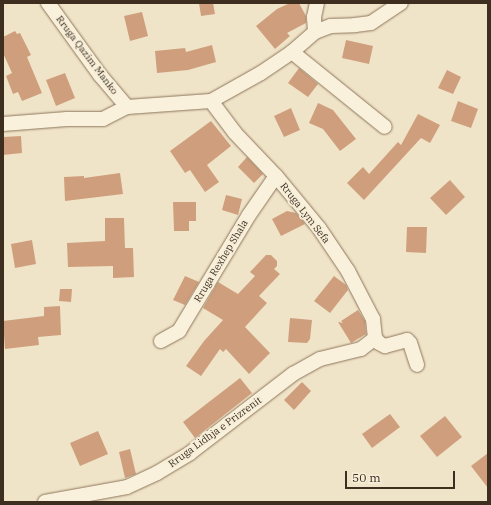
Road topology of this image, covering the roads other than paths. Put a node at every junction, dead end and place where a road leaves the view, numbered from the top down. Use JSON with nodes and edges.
{"nodes":[{"id":1,"x":48,"y":3,"type":"edge"},
{"id":2,"x":317,"y":3,"type":"edge"},
{"id":3,"x":401,"y":3,"type":"edge"},
{"id":4,"x":315,"y":32,"type":"junction"},
{"id":5,"x":292,"y":52,"type":"junction"},
{"id":6,"x":211,"y":101,"type":"junction"},
{"id":7,"x":127,"y":107,"type":"junction"},
{"id":8,"x":3,"y":124,"type":"edge"},
{"id":9,"x":385,"y":127,"type":"dead end"},
{"id":10,"x":276,"y":176,"type":"junction"},
{"id":11,"x":375,"y":338,"type":"junction"},
{"id":12,"x":161,"y":341,"type":"dead end"},
{"id":13,"x":418,"y":365,"type":"dead end"},
{"id":14,"x":45,"y":502,"type":"edge"}],
"edges":[{"from":1,"to":7,"type":"street","name":"Rruga Qazim Manko"},
{"from":2,"to":4,"type":"street"},
{"from":3,"to":4,"type":"street"},
{"from":4,"to":5,"type":"street"},
{"from":5,"to":6,"type":"street"},
{"from":5,"to":9,"type":"street"},
{"from":6,"to":7,"type":"street"},
{"from":6,"to":10,"type":"street","name":"Rruga Lym Sefa"},
{"from":7,"to":8,"type":"street"},
{"from":10,"to":11,"type":"street","name":"Rruga Lym Sefa"},
{"from":10,"to":12,"type":"street","name":"Rruga Rexhep Shala"},
{"from":11,"to":13,"type":"street"},
{"from":11,"to":14,"type":"street","name":"Rruga Lidhja e Prizrenit"}]}
